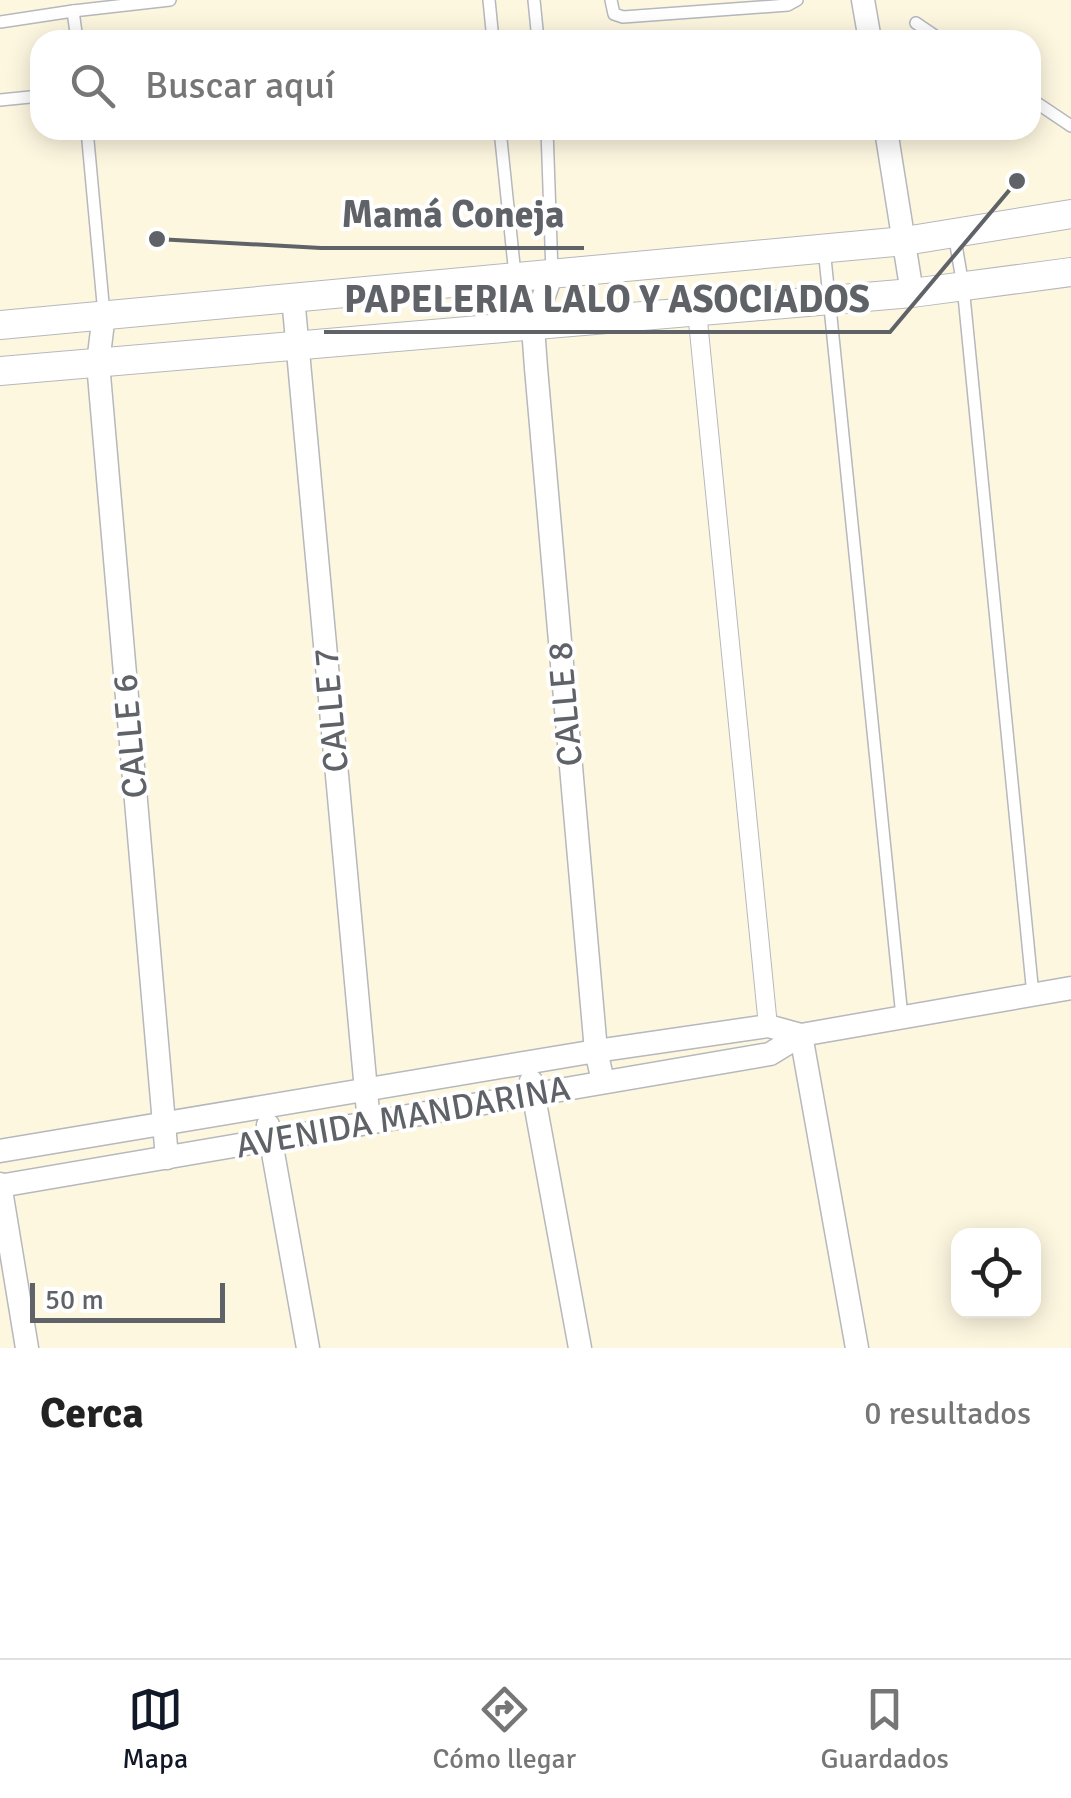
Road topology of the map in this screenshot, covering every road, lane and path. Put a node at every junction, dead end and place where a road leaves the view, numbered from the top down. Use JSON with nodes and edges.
{"nodes":[{"id":1,"x":170,"y":0,"type":"edge"},
{"id":2,"x":489,"y":0,"type":"edge"},
{"id":3,"x":534,"y":0,"type":"edge"},
{"id":4,"x":611,"y":0,"type":"edge"},
{"id":5,"x":797,"y":0,"type":"edge"},
{"id":6,"x":863,"y":0,"type":"edge"},
{"id":7,"x":751,"y":3,"type":"edge"},
{"id":8,"x":73,"y":11,"type":"junction"},
{"id":9,"x":0,"y":22,"type":"edge"},
{"id":10,"x":916,"y":23,"type":"dead end"},
{"id":11,"x":76,"y":30,"type":"edge"},
{"id":12,"x":491,"y":30,"type":"edge"},
{"id":13,"x":537,"y":30,"type":"edge"},
{"id":14,"x":868,"y":30,"type":"edge"},
{"id":15,"x":926,"y":30,"type":"edge"},
{"id":16,"x":30,"y":97,"type":"edge"},
{"id":17,"x":0,"y":100,"type":"edge"},
{"id":18,"x":1041,"y":106,"type":"edge"},
{"id":19,"x":1071,"y":126,"type":"edge"},
{"id":20,"x":88,"y":140,"type":"edge"},
{"id":21,"x":501,"y":140,"type":"edge"},
{"id":22,"x":547,"y":140,"type":"edge"},
{"id":23,"x":888,"y":140,"type":"edge"},
{"id":24,"x":1071,"y":214,"type":"edge"},
{"id":25,"x":954,"y":234,"type":"junction"},
{"id":26,"x":906,"y":241,"type":"junction"},
{"id":27,"x":824,"y":248,"type":"junction"},
{"id":28,"x":1071,"y":272,"type":"edge"},
{"id":29,"x":552,"y":273,"type":"junction"},
{"id":30,"x":515,"y":276,"type":"junction"},
{"id":31,"x":963,"y":286,"type":"junction"},
{"id":32,"x":912,"y":293,"type":"junction"},
{"id":33,"x":293,"y":298,"type":"junction"},
{"id":34,"x":831,"y":300,"type":"junction"},
{"id":35,"x":696,"y":311,"type":"junction"},
{"id":36,"x":104,"y":314,"type":"junction"},
{"id":37,"x":0,"y":325,"type":"edge"},
{"id":38,"x":533,"y":327,"type":"junction"},
{"id":39,"x":298,"y":346,"type":"junction"},
{"id":40,"x":98,"y":363,"type":"junction"},
{"id":41,"x":0,"y":371,"type":"edge"},
{"id":42,"x":1070,"y":993,"type":"edge"},
{"id":43,"x":1033,"y":995,"type":"junction"},
{"id":44,"x":902,"y":1017,"type":"junction"},
{"id":45,"x":768,"y":1026,"type":"junction"},
{"id":46,"x":801,"y":1035,"type":"junction"},
{"id":47,"x":596,"y":1051,"type":"junction"},
{"id":48,"x":527,"y":1062,"type":"junction"},
{"id":49,"x":603,"y":1081,"type":"junction"},
{"id":50,"x":366,"y":1090,"type":"junction"},
{"id":51,"x":534,"y":1095,"type":"junction"},
{"id":52,"x":266,"y":1107,"type":"junction"},
{"id":53,"x":369,"y":1123,"type":"junction"},
{"id":54,"x":164,"y":1124,"type":"junction"},
{"id":55,"x":270,"y":1140,"type":"junction"},
{"id":56,"x":0,"y":1152,"type":"edge"},
{"id":57,"x":167,"y":1158,"type":"junction"},
{"id":58,"x":0,"y":1185,"type":"edge"},
{"id":59,"x":27,"y":1348,"type":"edge"},
{"id":60,"x":308,"y":1348,"type":"edge"},
{"id":61,"x":580,"y":1348,"type":"edge"},
{"id":62,"x":857,"y":1348,"type":"edge"}],
"edges":[{"from":1,"to":8,"type":"lane"},
{"from":2,"to":12,"type":"lane"},
{"from":3,"to":13,"type":"lane"},
{"from":4,"to":7,"type":"lane"},
{"from":5,"to":7,"type":"lane"},
{"from":6,"to":14,"type":"street"},
{"from":8,"to":9,"type":"lane"},
{"from":8,"to":11,"type":"lane"},
{"from":10,"to":15,"type":"lane"},
{"from":16,"to":17,"type":"lane"},
{"from":18,"to":19,"type":"lane"},
{"from":20,"to":36,"type":"lane"},
{"from":21,"to":30,"type":"lane"},
{"from":22,"to":29,"type":"lane"},
{"from":23,"to":26,"type":"street"},
{"from":24,"to":25,"type":"street"},
{"from":25,"to":26,"type":"street"},
{"from":25,"to":31,"type":"lane"},
{"from":26,"to":27,"type":"street"},
{"from":26,"to":32,"type":"street"},
{"from":27,"to":29,"type":"street"},
{"from":27,"to":34,"type":"lane"},
{"from":28,"to":31,"type":"street"},
{"from":29,"to":30,"type":"street"},
{"from":29,"to":38,"type":"street","name":"CALLE 8"},
{"from":30,"to":33,"type":"street"},
{"from":30,"to":38,"type":"street","name":"CALLE 8"},
{"from":31,"to":32,"type":"street"},
{"from":31,"to":43,"type":"lane"},
{"from":32,"to":34,"type":"street"},
{"from":33,"to":36,"type":"street"},
{"from":33,"to":39,"type":"street","name":"CALLE 7"},
{"from":34,"to":35,"type":"street"},
{"from":34,"to":44,"type":"lane"},
{"from":35,"to":38,"type":"street"},
{"from":35,"to":45,"type":"street"},
{"from":36,"to":37,"type":"street"},
{"from":36,"to":40,"type":"street","name":"CALLE 6"},
{"from":38,"to":39,"type":"street"},
{"from":38,"to":47,"type":"street","name":"CALLE 8"},
{"from":39,"to":40,"type":"street"},
{"from":39,"to":50,"type":"street","name":"CALLE 7"},
{"from":40,"to":41,"type":"street"},
{"from":40,"to":54,"type":"street","name":"CALLE 6"},
{"from":42,"to":43,"type":"street","name":"AVENIDA MANDARINA"},
{"from":43,"to":44,"type":"street","name":"AVENIDA MANDARINA"},
{"from":44,"to":46,"type":"street","name":"AVENIDA MANDARINA"},
{"from":45,"to":46,"type":"street","name":"AVENIDA MANDARINA"},
{"from":45,"to":47,"type":"street","name":"AVENIDA MANDARINA"},
{"from":46,"to":49,"type":"street","name":"AVENIDA MANDARINA"},
{"from":46,"to":62,"type":"street"},
{"from":47,"to":48,"type":"street","name":"AVENIDA MANDARINA"},
{"from":47,"to":49,"type":"street","name":"CALLE 8"},
{"from":48,"to":50,"type":"street","name":"AVENIDA MANDARINA"},
{"from":48,"to":51,"type":"street"},
{"from":49,"to":51,"type":"street","name":"AVENIDA MANDARINA"},
{"from":50,"to":52,"type":"street","name":"AVENIDA MANDARINA"},
{"from":50,"to":53,"type":"street","name":"CALLE 7"},
{"from":51,"to":53,"type":"street","name":"AVENIDA MANDARINA"},
{"from":51,"to":61,"type":"street"},
{"from":52,"to":54,"type":"street","name":"AVENIDA MANDARINA"},
{"from":52,"to":55,"type":"street"},
{"from":53,"to":55,"type":"street","name":"AVENIDA MANDARINA"},
{"from":54,"to":56,"type":"street","name":"AVENIDA MANDARINA"},
{"from":54,"to":57,"type":"street","name":"CALLE 6"},
{"from":55,"to":57,"type":"street","name":"AVENIDA MANDARINA"},
{"from":55,"to":60,"type":"street"},
{"from":57,"to":58,"type":"street","name":"AVENIDA MANDARINA"},
{"from":58,"to":59,"type":"street"}]}
